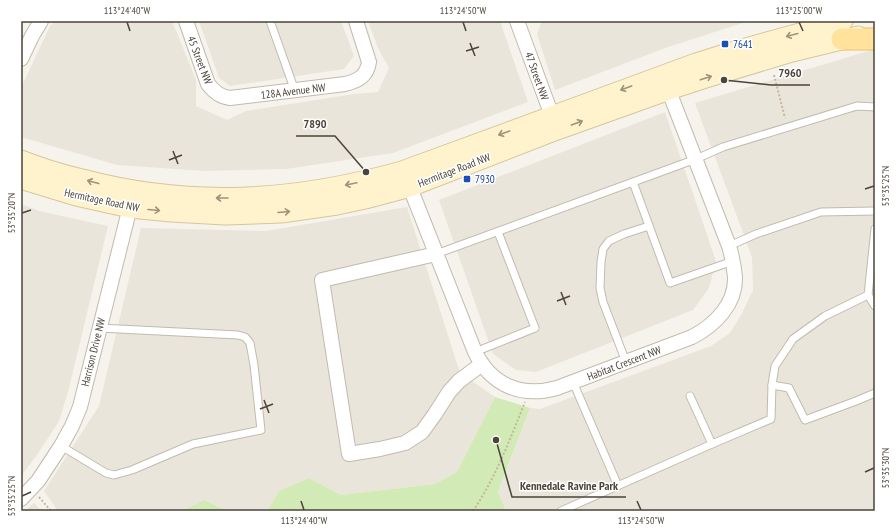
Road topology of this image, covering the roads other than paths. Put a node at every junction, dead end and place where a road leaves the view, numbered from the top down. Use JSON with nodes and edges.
{"nodes":[{"id":1,"x":41,"y":21,"type":"edge"},
{"id":2,"x":186,"y":21,"type":"edge"},
{"id":3,"x":270,"y":21,"type":"edge"},
{"id":4,"x":356,"y":21,"type":"edge"},
{"id":5,"x":517,"y":21,"type":"edge"},
{"id":6,"x":842,"y":30,"type":"edge"},
{"id":7,"x":875,"y":32,"type":"edge"},
{"id":8,"x":875,"y":39,"type":"edge"},
{"id":9,"x":21,"y":59,"type":"edge"},
{"id":10,"x":666,"y":83,"type":"junction"},
{"id":11,"x":295,"y":90,"type":"junction"},
{"id":12,"x":219,"y":96,"type":"joint"},
{"id":13,"x":875,"y":107,"type":"edge"},
{"id":14,"x":554,"y":123,"type":"junction"},
{"id":15,"x":696,"y":159,"type":"junction"},
{"id":16,"x":21,"y":160,"type":"edge"},
{"id":17,"x":21,"y":179,"type":"edge"},
{"id":18,"x":406,"y":179,"type":"junction"},
{"id":19,"x":633,"y":182,"type":"junction"},
{"id":20,"x":132,"y":199,"type":"junction"},
{"id":21,"x":875,"y":211,"type":"edge"},
{"id":22,"x":649,"y":226,"type":"junction"},
{"id":23,"x":875,"y":229,"type":"edge"},
{"id":24,"x":498,"y":232,"type":"junction"},
{"id":25,"x":729,"y":246,"type":"junction"},
{"id":26,"x":436,"y":254,"type":"junction"},
{"id":27,"x":733,"y":261,"type":"junction"},
{"id":28,"x":868,"y":295,"type":"junction"},
{"id":29,"x":875,"y":306,"type":"edge"},
{"id":30,"x":99,"y":328,"type":"junction"},
{"id":31,"x":475,"y":352,"type":"junction"},
{"id":32,"x":626,"y":362,"type":"junction"},
{"id":33,"x":482,"y":364,"type":"junction"},
{"id":34,"x":573,"y":382,"type":"junction"},
{"id":35,"x":772,"y":385,"type":"junction"},
{"id":36,"x":875,"y":393,"type":"edge"},
{"id":37,"x":690,"y":396,"type":"dead end"},
{"id":38,"x":712,"y":444,"type":"junction"},
{"id":39,"x":61,"y":446,"type":"junction"},
{"id":40,"x":618,"y":486,"type":"junction"},
{"id":41,"x":21,"y":499,"type":"edge"},
{"id":42,"x":561,"y":511,"type":"edge"}],
"edges":[{"from":1,"to":9,"type":"street"},
{"from":2,"to":12,"type":"street","name":"45 Street NW"},
{"from":3,"to":11,"type":"lane"},
{"from":4,"to":11,"type":"street","name":"128A Avenue NW"},
{"from":5,"to":14,"type":"street","name":"47 Street NW"},
{"from":6,"to":7,"type":"street","name":"Hermitage Road NW"},
{"from":6,"to":8,"type":"main road"},
{"from":6,"to":10,"type":"street","name":"Hermitage Road NW"},
{"from":10,"to":14,"type":"street","name":"Hermitage Road NW"},
{"from":10,"to":15,"type":"street","name":"Habitat Crescent NW"},
{"from":11,"to":12,"type":"street","name":"128A Avenue NW"},
{"from":13,"to":15,"type":"lane"},
{"from":14,"to":18,"type":"street","name":"Hermitage Road NW"},
{"from":15,"to":19,"type":"lane"},
{"from":15,"to":25,"type":"street","name":"Habitat Crescent NW"},
{"from":20,"to":16,"type":"street","name":"Hermitage Road NW","one_way":true},
{"from":17,"to":20,"type":"street","name":"Hermitage Road NW"},
{"from":18,"to":20,"type":"street","name":"Hermitage Road NW"},
{"from":18,"to":26,"type":"street","name":"Habitat Crescent NW"},
{"from":19,"to":22,"type":"lane"},
{"from":19,"to":24,"type":"lane"},
{"from":20,"to":30,"type":"street","name":"Harrison Drive NW"},
{"from":21,"to":25,"type":"lane"},
{"from":22,"to":27,"type":"lane"},
{"from":22,"to":32,"type":"lane"},
{"from":23,"to":28,"type":"lane"},
{"from":24,"to":26,"type":"lane"},
{"from":24,"to":31,"type":"lane"},
{"from":25,"to":27,"type":"street","name":"Habitat Crescent NW"},
{"from":26,"to":31,"type":"street","name":"Habitat Crescent NW"},
{"from":26,"to":33,"type":"street"},
{"from":27,"to":32,"type":"street","name":"Habitat Crescent NW"},
{"from":28,"to":29,"type":"lane"},
{"from":28,"to":35,"type":"lane"},
{"from":30,"to":39,"type":"street","name":"Harrison Drive NW"},
{"from":30,"to":39,"type":"lane"},
{"from":31,"to":33,"type":"street","name":"Habitat Crescent NW"},
{"from":32,"to":34,"type":"street","name":"Habitat Crescent NW"},
{"from":33,"to":34,"type":"street","name":"Habitat Crescent NW"},
{"from":34,"to":40,"type":"lane"},
{"from":35,"to":36,"type":"lane"},
{"from":35,"to":38,"type":"lane"},
{"from":37,"to":38,"type":"lane"},
{"from":38,"to":40,"type":"lane"},
{"from":39,"to":41,"type":"street","name":"Harrison Drive NW"},
{"from":40,"to":42,"type":"lane"}]}
